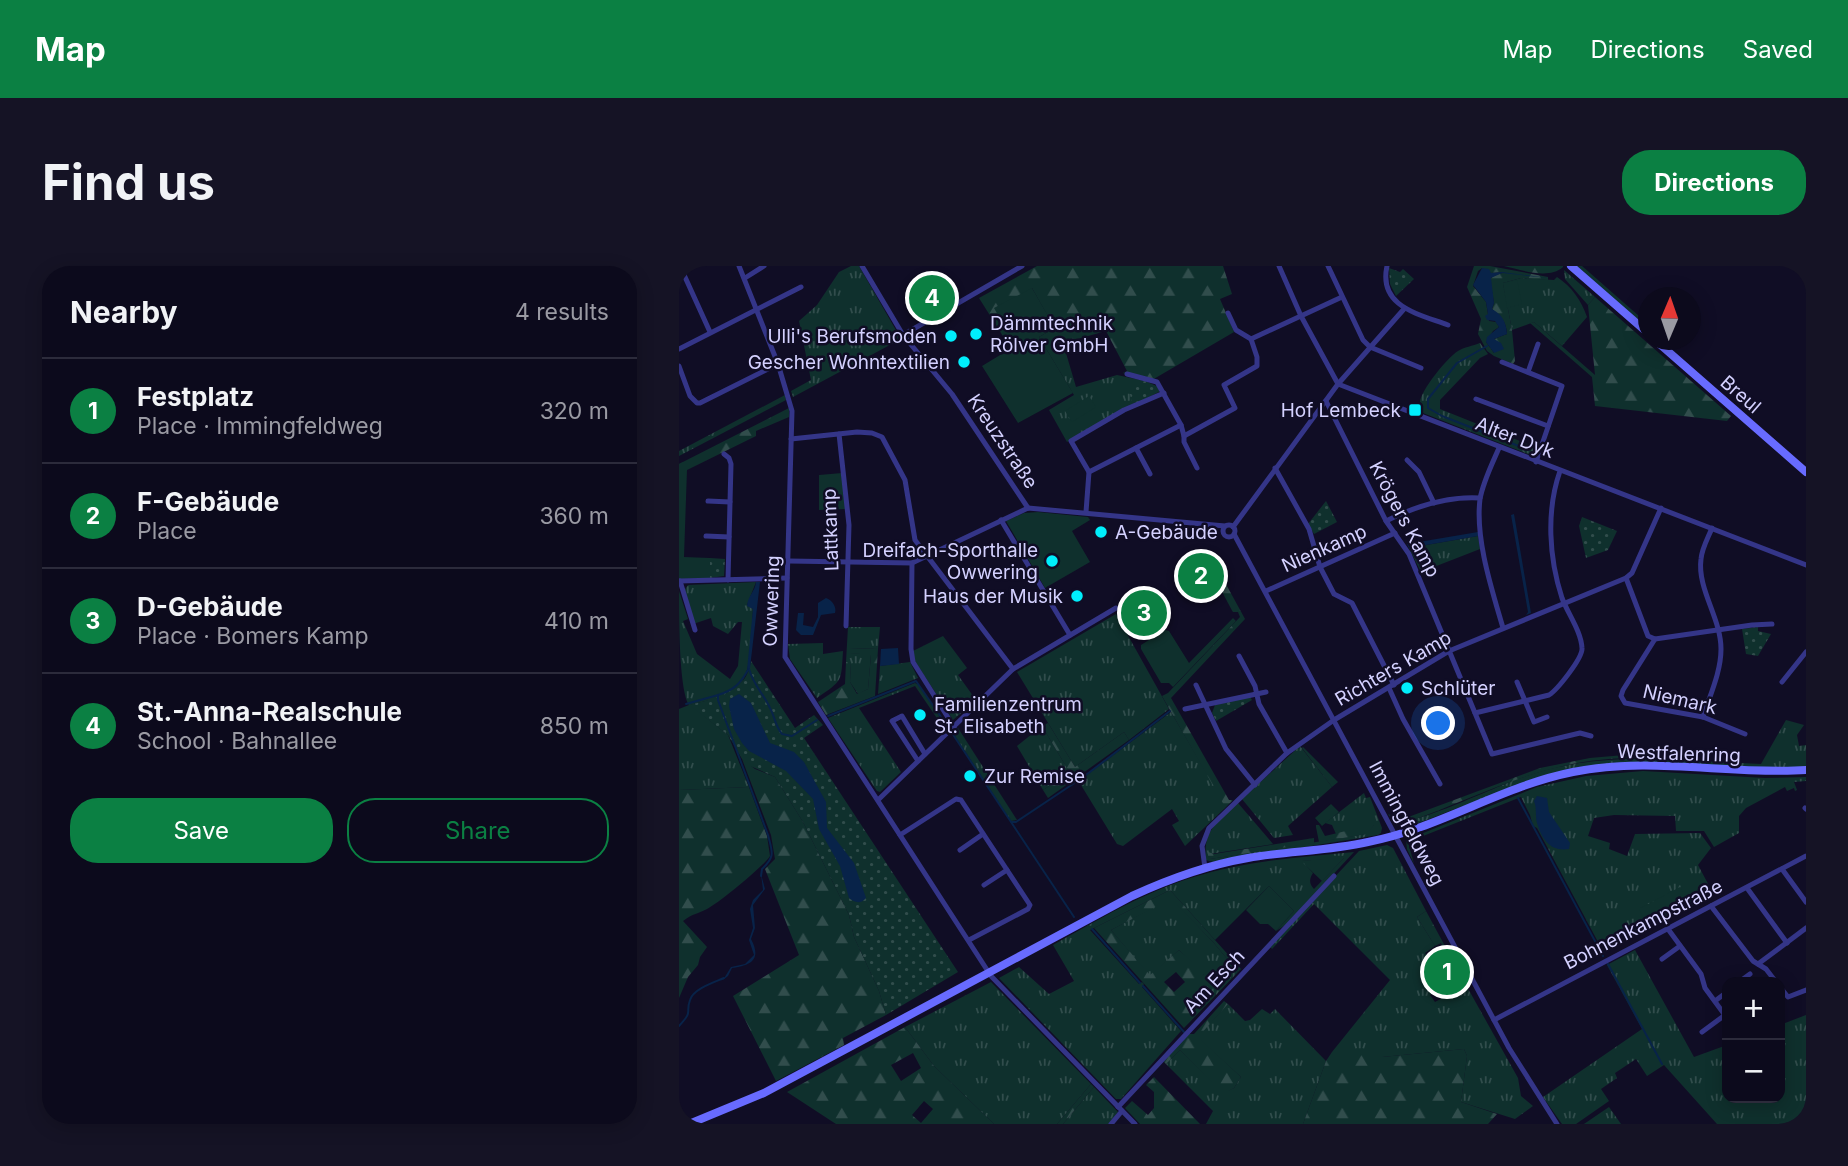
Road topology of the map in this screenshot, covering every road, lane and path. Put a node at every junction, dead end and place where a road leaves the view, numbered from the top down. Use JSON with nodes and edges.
{"nodes":[{"id":1,"x":680,"y":266,"type":"edge"},
{"id":2,"x":739,"y":266,"type":"edge"},
{"id":3,"x":764,"y":266,"type":"edge"},
{"id":4,"x":863,"y":266,"type":"edge"},
{"id":5,"x":1005,"y":266,"type":"edge"},
{"id":6,"x":1022,"y":266,"type":"edge"},
{"id":7,"x":1279,"y":266,"type":"edge"},
{"id":8,"x":1328,"y":266,"type":"edge"},
{"id":9,"x":1388,"y":266,"type":"edge"},
{"id":10,"x":1571,"y":266,"type":"edge"},
{"id":11,"x":1010,"y":273,"type":"junction"},
{"id":12,"x":745,"y":278,"type":"junction"},
{"id":13,"x":801,"y":287,"type":"dead end"},
{"id":14,"x":1342,"y":297,"type":"junction"},
{"id":15,"x":758,"y":309,"type":"junction"},
{"id":16,"x":1404,"y":309,"type":"junction"},
{"id":17,"x":1228,"y":313,"type":"dead end"},
{"id":18,"x":1301,"y":316,"type":"junction"},
{"id":19,"x":1638,"y":324,"type":"edge"},
{"id":20,"x":1448,"y":325,"type":"dead end"},
{"id":21,"x":710,"y":332,"type":"junction"},
{"id":22,"x":903,"y":335,"type":"junction"},
{"id":23,"x":1251,"y":339,"type":"junction"},
{"id":24,"x":1538,"y":344,"type":"dead end"},
{"id":25,"x":1370,"y":347,"type":"junction"},
{"id":26,"x":679,"y":349,"type":"edge"},
{"id":27,"x":1666,"y":350,"type":"edge"},
{"id":28,"x":1501,"y":362,"type":"dead end"},
{"id":29,"x":778,"y":364,"type":"junction"},
{"id":30,"x":679,"y":366,"type":"edge"},
{"id":31,"x":1421,"y":368,"type":"dead end"},
{"id":32,"x":1528,"y":372,"type":"junction"},
{"id":33,"x":1127,"y":374,"type":"dead end"},
{"id":34,"x":1338,"y":384,"type":"junction"},
{"id":35,"x":1164,"y":393,"type":"junction"},
{"id":36,"x":1476,"y":399,"type":"dead end"},
{"id":37,"x":1326,"y":401,"type":"junction"},
{"id":38,"x":1181,"y":425,"type":"junction"},
{"id":39,"x":1549,"y":426,"type":"junction"},
{"id":40,"x":839,"y":434,"type":"junction"},
{"id":41,"x":1184,"y":436,"type":"junction"},
{"id":42,"x":791,"y":439,"type":"junction"},
{"id":43,"x":1136,"y":448,"type":"junction"},
{"id":44,"x":1499,"y":448,"type":"junction"},
{"id":45,"x":724,"y":454,"type":"dead end"},
{"id":46,"x":1406,"y":460,"type":"dead end"},
{"id":47,"x":1535,"y":462,"type":"junction"},
{"id":48,"x":1198,"y":468,"type":"dead end"},
{"id":49,"x":1275,"y":468,"type":"junction"},
{"id":50,"x":1560,"y":471,"type":"junction"},
{"id":51,"x":1089,"y":472,"type":"junction"},
{"id":52,"x":1806,"y":472,"type":"edge"},
{"id":53,"x":1150,"y":474,"type":"dead end"},
{"id":54,"x":1481,"y":498,"type":"junction"},
{"id":55,"x":708,"y":502,"type":"dead end"},
{"id":56,"x":730,"y":502,"type":"junction"},
{"id":57,"x":1434,"y":503,"type":"junction"},
{"id":58,"x":1028,"y":508,"type":"junction"},
{"id":59,"x":1661,"y":508,"type":"junction"},
{"id":60,"x":1086,"y":512,"type":"junction"},
{"id":61,"x":1001,"y":520,"type":"junction"},
{"id":62,"x":1386,"y":521,"type":"junction"},
{"id":63,"x":1224,"y":526,"type":"junction"},
{"id":64,"x":1712,"y":528,"type":"junction"},
{"id":65,"x":1233,"y":530,"type":"junction"},
{"id":66,"x":1395,"y":533,"type":"junction"},
{"id":67,"x":706,"y":536,"type":"dead end"},
{"id":68,"x":729,"y":537,"type":"junction"},
{"id":69,"x":928,"y":556,"type":"junction"},
{"id":70,"x":789,"y":561,"type":"junction"},
{"id":71,"x":849,"y":562,"type":"junction"},
{"id":72,"x":912,"y":564,"type":"junction"},
{"id":73,"x":1806,"y":565,"type":"edge"},
{"id":74,"x":1320,"y":567,"type":"junction"},
{"id":75,"x":787,"y":578,"type":"junction"},
{"id":76,"x":1626,"y":578,"type":"junction"},
{"id":77,"x":728,"y":580,"type":"junction"},
{"id":78,"x":679,"y":581,"type":"edge"},
{"id":79,"x":1266,"y":591,"type":"junction"},
{"id":80,"x":1565,"y":605,"type":"junction"},
{"id":81,"x":1116,"y":608,"type":"dead end"},
{"id":82,"x":1772,"y":624,"type":"dead end"},
{"id":83,"x":846,"y":626,"type":"dead end"},
{"id":84,"x":1503,"y":628,"type":"junction"},
{"id":85,"x":1718,"y":629,"type":"junction"},
{"id":86,"x":695,"y":630,"type":"dead end"},
{"id":87,"x":1070,"y":635,"type":"junction"},
{"id":88,"x":1655,"y":639,"type":"junction"},
{"id":89,"x":1449,"y":651,"type":"junction"},
{"id":90,"x":1806,"y":652,"type":"edge"},
{"id":91,"x":1239,"y":656,"type":"dead end"},
{"id":92,"x":1013,"y":669,"type":"junction"},
{"id":93,"x":1517,"y":682,"type":"dead end"},
{"id":94,"x":1783,"y":682,"type":"dead end"},
{"id":95,"x":1196,"y":685,"type":"dead end"},
{"id":96,"x":1392,"y":687,"type":"junction"},
{"id":97,"x":1266,"y":692,"type":"dead end"},
{"id":98,"x":1257,"y":694,"type":"junction"},
{"id":99,"x":1525,"y":701,"type":"junction"},
{"id":100,"x":1207,"y":705,"type":"junction"},
{"id":101,"x":1185,"y":709,"type":"dead end"},
{"id":102,"x":1475,"y":713,"type":"junction"},
{"id":103,"x":1547,"y":717,"type":"dead end"},
{"id":104,"x":1703,"y":717,"type":"junction"},
{"id":105,"x":1334,"y":720,"type":"junction"},
{"id":106,"x":1534,"y":722,"type":"junction"},
{"id":107,"x":1524,"y":725,"type":"dead end"},
{"id":108,"x":954,"y":727,"type":"junction"},
{"id":109,"x":1745,"y":734,"type":"dead end"},
{"id":110,"x":1591,"y":736,"type":"dead end"},
{"id":111,"x":925,"y":754,"type":"junction"},
{"id":112,"x":1287,"y":754,"type":"junction"},
{"id":113,"x":918,"y":761,"type":"junction"},
{"id":114,"x":1806,"y":770,"type":"edge"},
{"id":115,"x":1440,"y":784,"type":"dead end"},
{"id":116,"x":1255,"y":785,"type":"junction"},
{"id":117,"x":878,"y":800,"type":"junction"},
{"id":118,"x":983,"y":834,"type":"junction"},
{"id":119,"x":900,"y":835,"type":"junction"},
{"id":120,"x":1395,"y":836,"type":"junction"},
{"id":121,"x":960,"y":850,"type":"dead end"},
{"id":122,"x":1806,"y":856,"type":"edge"},
{"id":123,"x":1205,"y":868,"type":"junction"},
{"id":124,"x":1782,"y":869,"type":"junction"},
{"id":125,"x":1007,"y":870,"type":"junction"},
{"id":126,"x":1333,"y":876,"type":"dead end"},
{"id":127,"x":983,"y":885,"type":"dead end"},
{"id":128,"x":1747,"y":888,"type":"junction"},
{"id":129,"x":1806,"y":902,"type":"edge"},
{"id":130,"x":1711,"y":906,"type":"junction"},
{"id":131,"x":1806,"y":928,"type":"edge"},
{"id":132,"x":1668,"y":929,"type":"junction"},
{"id":133,"x":969,"y":940,"type":"junction"},
{"id":134,"x":1787,"y":943,"type":"junction"},
{"id":135,"x":1680,"y":946,"type":"junction"},
{"id":136,"x":1663,"y":959,"type":"dead end"},
{"id":137,"x":1758,"y":964,"type":"junction"},
{"id":138,"x":989,"y":971,"type":"junction"},
{"id":139,"x":1750,"y":974,"type":"dead end"},
{"id":140,"x":1746,"y":977,"type":"edge"},
{"id":141,"x":1772,"y":977,"type":"edge"},
{"id":142,"x":1806,"y":990,"type":"edge"},
{"id":143,"x":1785,"y":993,"type":"edge"},
{"id":144,"x":1722,"y":996,"type":"edge"},
{"id":145,"x":1715,"y":1001,"type":"junction"},
{"id":146,"x":1722,"y":1011,"type":"edge"},
{"id":147,"x":1722,"y":1019,"type":"edge"},
{"id":148,"x":1494,"y":1020,"type":"junction"},
{"id":149,"x":1702,"y":1032,"type":"dead end"},
{"id":150,"x":1120,"y":1109,"type":"junction"},
{"id":151,"x":689,"y":1124,"type":"edge"},
{"id":152,"x":1111,"y":1124,"type":"edge"},
{"id":153,"x":1135,"y":1124,"type":"edge"},
{"id":154,"x":1557,"y":1124,"type":"edge"}],
"edges":[{"from":1,"to":21,"type":"street"},
{"from":2,"to":12,"type":"street","name":"Owwering"},
{"from":3,"to":12,"type":"street"},
{"from":4,"to":22,"type":"street","name":"Kreuzstraße"},
{"from":5,"to":11,"type":"street"},
{"from":6,"to":11,"type":"street"},
{"from":7,"to":18,"type":"street"},
{"from":8,"to":14,"type":"street"},
{"from":9,"to":16,"type":"street"},
{"from":10,"to":19,"type":"street"},
{"from":11,"to":22,"type":"street"},
{"from":12,"to":15,"type":"street","name":"Owwering"},
{"from":13,"to":15,"type":"street"},
{"from":14,"to":18,"type":"street"},
{"from":14,"to":25,"type":"street"},
{"from":15,"to":21,"type":"street"},
{"from":15,"to":29,"type":"street","name":"Owwering"},
{"from":16,"to":20,"type":"street"},
{"from":16,"to":25,"type":"street"},
{"from":17,"to":23,"type":"street"},
{"from":18,"to":23,"type":"street"},
{"from":18,"to":34,"type":"street"},
{"from":21,"to":26,"type":"street"},
{"from":22,"to":58,"type":"street","name":"Kreuzstraße"},
{"from":23,"to":41,"type":"street"},
{"from":24,"to":32,"type":"street"},
{"from":25,"to":31,"type":"street"},
{"from":25,"to":34,"type":"street"},
{"from":27,"to":52,"type":"street","name":"Breul"},
{"from":28,"to":32,"type":"street"},
{"from":29,"to":30,"type":"street"},
{"from":29,"to":42,"type":"street","name":"Owwering"},
{"from":32,"to":39,"type":"street"},
{"from":33,"to":35,"type":"street"},
{"from":34,"to":37,"type":"street"},
{"from":34,"to":44,"type":"street","name":"Alter Dyk"},
{"from":35,"to":38,"type":"street"},
{"from":35,"to":51,"type":"street"},
{"from":36,"to":39,"type":"street"},
{"from":37,"to":49,"type":"street"},
{"from":37,"to":62,"type":"street","name":"Krögers Kamp"},
{"from":38,"to":41,"type":"street"},
{"from":38,"to":43,"type":"street"},
{"from":39,"to":47,"type":"street"},
{"from":40,"to":42,"type":"street"},
{"from":40,"to":69,"type":"street"},
{"from":40,"to":71,"type":"street","name":"Lattkamp"},
{"from":41,"to":48,"type":"street"},
{"from":42,"to":70,"type":"street","name":"Owwering"},
{"from":43,"to":51,"type":"street"},
{"from":43,"to":53,"type":"street"},
{"from":44,"to":47,"type":"street","name":"Alter Dyk"},
{"from":44,"to":54,"type":"street"},
{"from":45,"to":56,"type":"street"},
{"from":46,"to":57,"type":"street"},
{"from":47,"to":50,"type":"street","name":"Alter Dyk"},
{"from":49,"to":65,"type":"street"},
{"from":49,"to":74,"type":"street"},
{"from":50,"to":59,"type":"street","name":"Alter Dyk"},
{"from":50,"to":80,"type":"street"},
{"from":51,"to":60,"type":"street"},
{"from":54,"to":57,"type":"street"},
{"from":54,"to":84,"type":"street"},
{"from":55,"to":56,"type":"street"},
{"from":56,"to":68,"type":"street"},
{"from":57,"to":62,"type":"street"},
{"from":58,"to":60,"type":"street","name":"Kreuzstraße"},
{"from":58,"to":61,"type":"street"},
{"from":59,"to":64,"type":"street","name":"Alter Dyk"},
{"from":59,"to":76,"type":"street"},
{"from":60,"to":63,"type":"street","name":"Kreuzstraße"},
{"from":61,"to":69,"type":"street"},
{"from":61,"to":87,"type":"street"},
{"from":62,"to":66,"type":"street","name":"Krögers Kamp"},
{"from":63,"to":65,"type":"street"},
{"from":63,"to":65,"type":"street"},
{"from":64,"to":73,"type":"street","name":"Alter Dyk"},
{"from":64,"to":85,"type":"street"},
{"from":65,"to":79,"type":"street","name":"Immingfeldweg"},
{"from":66,"to":74,"type":"street","name":"Nienkamp"},
{"from":66,"to":89,"type":"street","name":"Krögers Kamp"},
{"from":67,"to":68,"type":"street"},
{"from":68,"to":77,"type":"street"},
{"from":69,"to":72,"type":"street"},
{"from":69,"to":92,"type":"street"},
{"from":70,"to":71,"type":"street"},
{"from":70,"to":75,"type":"street","name":"Owwering"},
{"from":71,"to":72,"type":"street"},
{"from":71,"to":83,"type":"street","name":"Lattkamp"},
{"from":72,"to":108,"type":"street"},
{"from":74,"to":79,"type":"street","name":"Nienkamp"},
{"from":74,"to":96,"type":"street"},
{"from":75,"to":77,"type":"street"},
{"from":75,"to":117,"type":"street","name":"Owwering"},
{"from":76,"to":80,"type":"street","name":"Richters Kamp"},
{"from":76,"to":88,"type":"street"},
{"from":77,"to":78,"type":"street"},
{"from":78,"to":86,"type":"street"},
{"from":79,"to":105,"type":"street","name":"Immingfeldweg"},
{"from":80,"to":84,"type":"street","name":"Richters Kamp"},
{"from":80,"to":99,"type":"street"},
{"from":81,"to":87,"type":"street"},
{"from":82,"to":85,"type":"street"},
{"from":84,"to":89,"type":"street","name":"Richters Kamp"},
{"from":85,"to":88,"type":"street"},
{"from":85,"to":104,"type":"street"},
{"from":87,"to":92,"type":"street"},
{"from":88,"to":104,"type":"street","name":"Niemark"},
{"from":89,"to":96,"type":"street","name":"Richters Kamp"},
{"from":89,"to":102,"type":"street","name":"Krögers Kamp"},
{"from":90,"to":94,"type":"street"},
{"from":91,"to":98,"type":"street"},
{"from":92,"to":108,"type":"street"},
{"from":93,"to":99,"type":"street"},
{"from":95,"to":100,"type":"street"},
{"from":96,"to":105,"type":"street","name":"Richters Kamp"},
{"from":96,"to":115,"type":"street"},
{"from":97,"to":98,"type":"street"},
{"from":98,"to":100,"type":"street"},
{"from":98,"to":112,"type":"street"},
{"from":99,"to":102,"type":"street"},
{"from":99,"to":106,"type":"street"},
{"from":100,"to":101,"type":"street"},
{"from":100,"to":116,"type":"street"},
{"from":102,"to":110,"type":"street","name":"Krögers Kamp"},
{"from":103,"to":106,"type":"street"},
{"from":104,"to":109,"type":"street","name":"Niemark"},
{"from":105,"to":112,"type":"street","name":"Richters Kamp"},
{"from":105,"to":120,"type":"street","name":"Immingfeldweg"},
{"from":106,"to":107,"type":"street"},
{"from":108,"to":111,"type":"street"},
{"from":111,"to":113,"type":"street"},
{"from":111,"to":113,"type":"street"},
{"from":112,"to":116,"type":"street","name":"Richters Kamp"},
{"from":113,"to":117,"type":"street"},
{"from":114,"to":120,"type":"street","name":"Westfalenring"},
{"from":116,"to":123,"type":"street","name":"Richters Kamp"},
{"from":117,"to":119,"type":"street","name":"Owwering"},
{"from":118,"to":119,"type":"street"},
{"from":118,"to":121,"type":"street"},
{"from":118,"to":125,"type":"street"},
{"from":119,"to":133,"type":"street","name":"Owwering"},
{"from":120,"to":123,"type":"street","name":"Westfalenring"},
{"from":120,"to":148,"type":"street","name":"Immingfeldweg"},
{"from":122,"to":124,"type":"street","name":"Bohnenkampstraße"},
{"from":123,"to":138,"type":"street","name":"Westfalenring"},
{"from":124,"to":128,"type":"street","name":"Bohnenkampstraße"},
{"from":124,"to":129,"type":"street"},
{"from":125,"to":127,"type":"street"},
{"from":125,"to":133,"type":"street"},
{"from":126,"to":150,"type":"street","name":"Am Esch"},
{"from":128,"to":130,"type":"street","name":"Bohnenkampstraße"},
{"from":128,"to":134,"type":"street"},
{"from":130,"to":132,"type":"street","name":"Bohnenkampstraße"},
{"from":130,"to":137,"type":"street"},
{"from":131,"to":134,"type":"street"},
{"from":132,"to":135,"type":"street"},
{"from":132,"to":148,"type":"street","name":"Bohnenkampstraße"},
{"from":133,"to":138,"type":"street","name":"Owwering"},
{"from":134,"to":137,"type":"street"},
{"from":135,"to":136,"type":"street"},
{"from":135,"to":145,"type":"street"},
{"from":137,"to":141,"type":"street"},
{"from":138,"to":150,"type":"street"},
{"from":138,"to":151,"type":"street","name":"Westfalenring"},
{"from":139,"to":140,"type":"street"},
{"from":142,"to":143,"type":"street"},
{"from":144,"to":145,"type":"street"},
{"from":145,"to":146,"type":"street"},
{"from":147,"to":149,"type":"street"},
{"from":148,"to":154,"type":"street","name":"Immingfeldweg"},
{"from":150,"to":152,"type":"street","name":"Am Esch"},
{"from":150,"to":153,"type":"street"}]}
